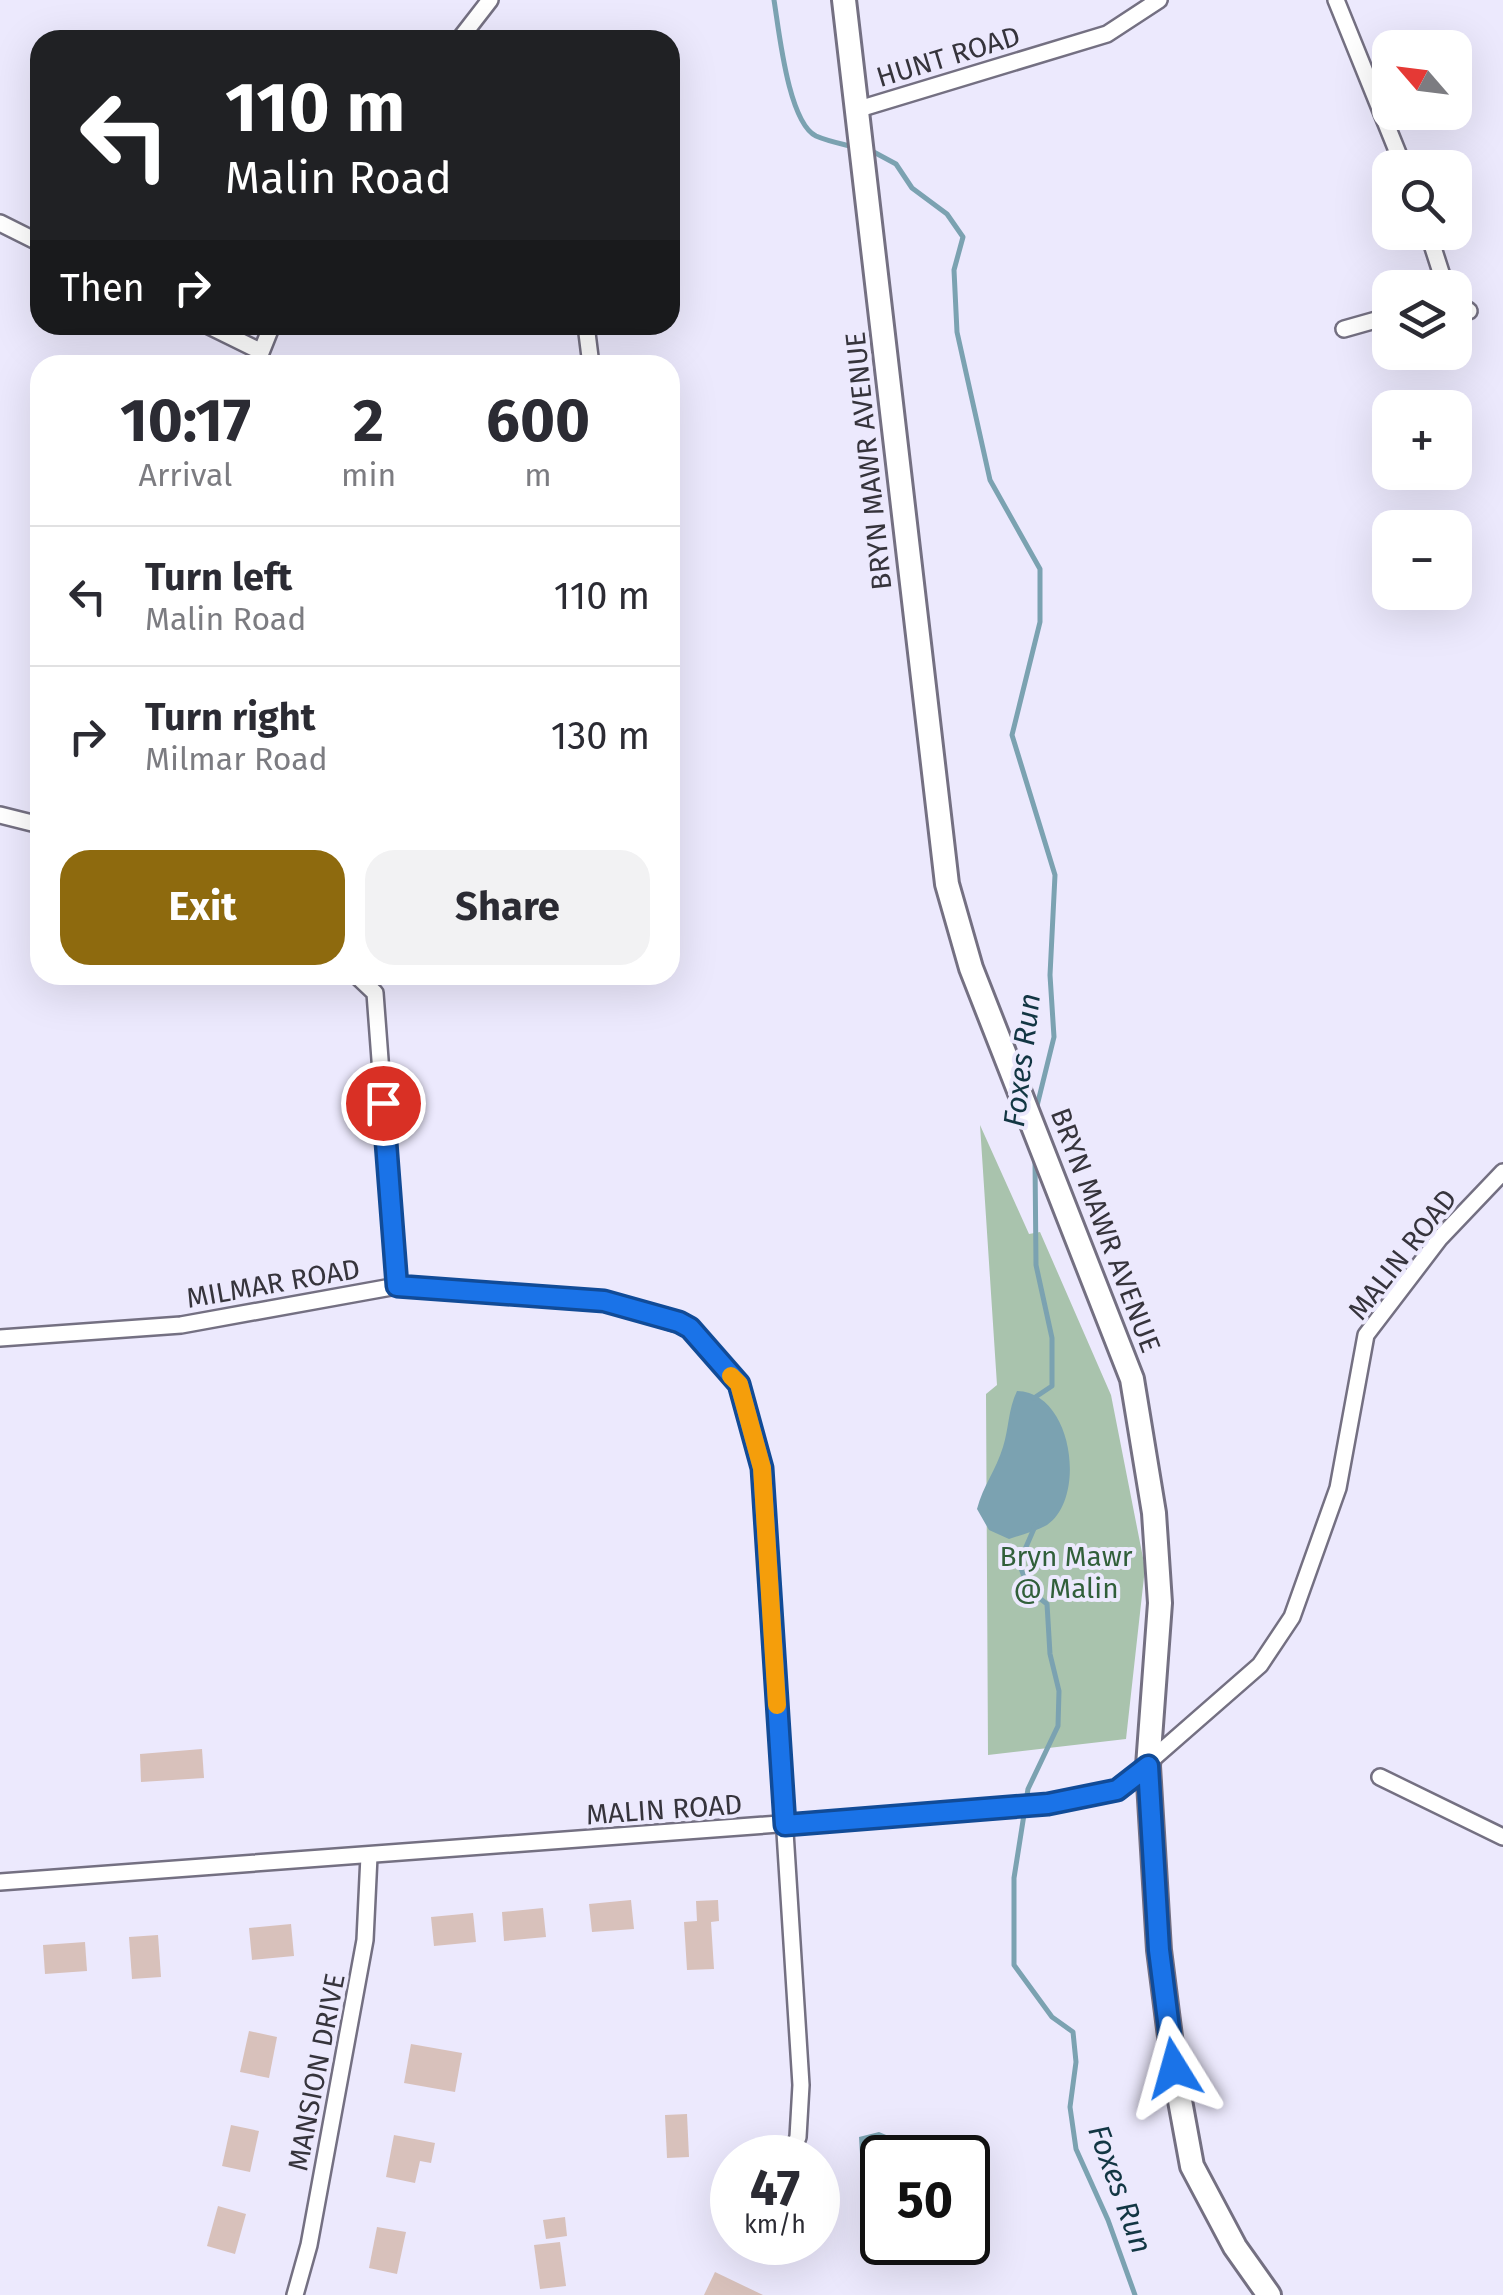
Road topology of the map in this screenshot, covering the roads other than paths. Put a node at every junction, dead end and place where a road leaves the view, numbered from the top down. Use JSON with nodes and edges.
{"nodes":[{"id":1,"x":490,"y":0,"type":"edge"},
{"id":2,"x":844,"y":0,"type":"edge"},
{"id":3,"x":1159,"y":0,"type":"edge"},
{"id":4,"x":1336,"y":0,"type":"edge"},
{"id":5,"x":468,"y":30,"type":"edge"},
{"id":6,"x":858,"y":110,"type":"junction"},
{"id":7,"x":1397,"y":150,"type":"edge"},
{"id":8,"x":0,"y":223,"type":"edge"},
{"id":9,"x":30,"y":238,"type":"edge"},
{"id":10,"x":1372,"y":321,"type":"edge"},
{"id":11,"x":1344,"y":330,"type":"dead end"},
{"id":12,"x":222,"y":335,"type":"edge"},
{"id":13,"x":253,"y":355,"type":"edge"},
{"id":14,"x":0,"y":815,"type":"edge"},
{"id":15,"x":30,"y":822,"type":"edge"},
{"id":16,"x":367,"y":985,"type":"edge"},
{"id":17,"x":1503,"y":1172,"type":"edge"},
{"id":18,"x":397,"y":1286,"type":"junction"},
{"id":19,"x":0,"y":1338,"type":"edge"},
{"id":20,"x":1148,"y":1766,"type":"junction"},
{"id":21,"x":1380,"y":1777,"type":"dead end"},
{"id":22,"x":785,"y":1825,"type":"junction"},
{"id":23,"x":1503,"y":1837,"type":"edge"},
{"id":24,"x":370,"y":1856,"type":"junction"},
{"id":25,"x":0,"y":1882,"type":"edge"},
{"id":26,"x":798,"y":2135,"type":"edge"},
{"id":27,"x":295,"y":2295,"type":"edge"},
{"id":28,"x":1269,"y":2295,"type":"edge"}],
"edges":[{"from":1,"to":5,"type":"street"},
{"from":2,"to":6,"type":"main road","name":"BRYN MAWR AVENUE"},
{"from":3,"to":6,"type":"street","name":"HUNT ROAD"},
{"from":4,"to":7,"type":"street"},
{"from":6,"to":20,"type":"main road","name":"BRYN MAWR AVENUE"},
{"from":8,"to":9,"type":"street"},
{"from":10,"to":11,"type":"street"},
{"from":12,"to":13,"type":"street"},
{"from":14,"to":15,"type":"street"},
{"from":16,"to":18,"type":"street"},
{"from":17,"to":20,"type":"street","name":"MALIN ROAD"},
{"from":18,"to":19,"type":"street","name":"MILMAR ROAD"},
{"from":18,"to":22,"type":"street","name":"MILMAR ROAD"},
{"from":20,"to":22,"type":"street","name":"MALIN ROAD"},
{"from":20,"to":28,"type":"main road","name":"BRYN MAWR AVENUE"},
{"from":21,"to":23,"type":"street"},
{"from":22,"to":24,"type":"street","name":"MALIN ROAD"},
{"from":22,"to":26,"type":"street","name":"MILMAR ROAD"},
{"from":24,"to":25,"type":"street","name":"MALIN ROAD"},
{"from":24,"to":27,"type":"street","name":"MANSION DRIVE"}]}
